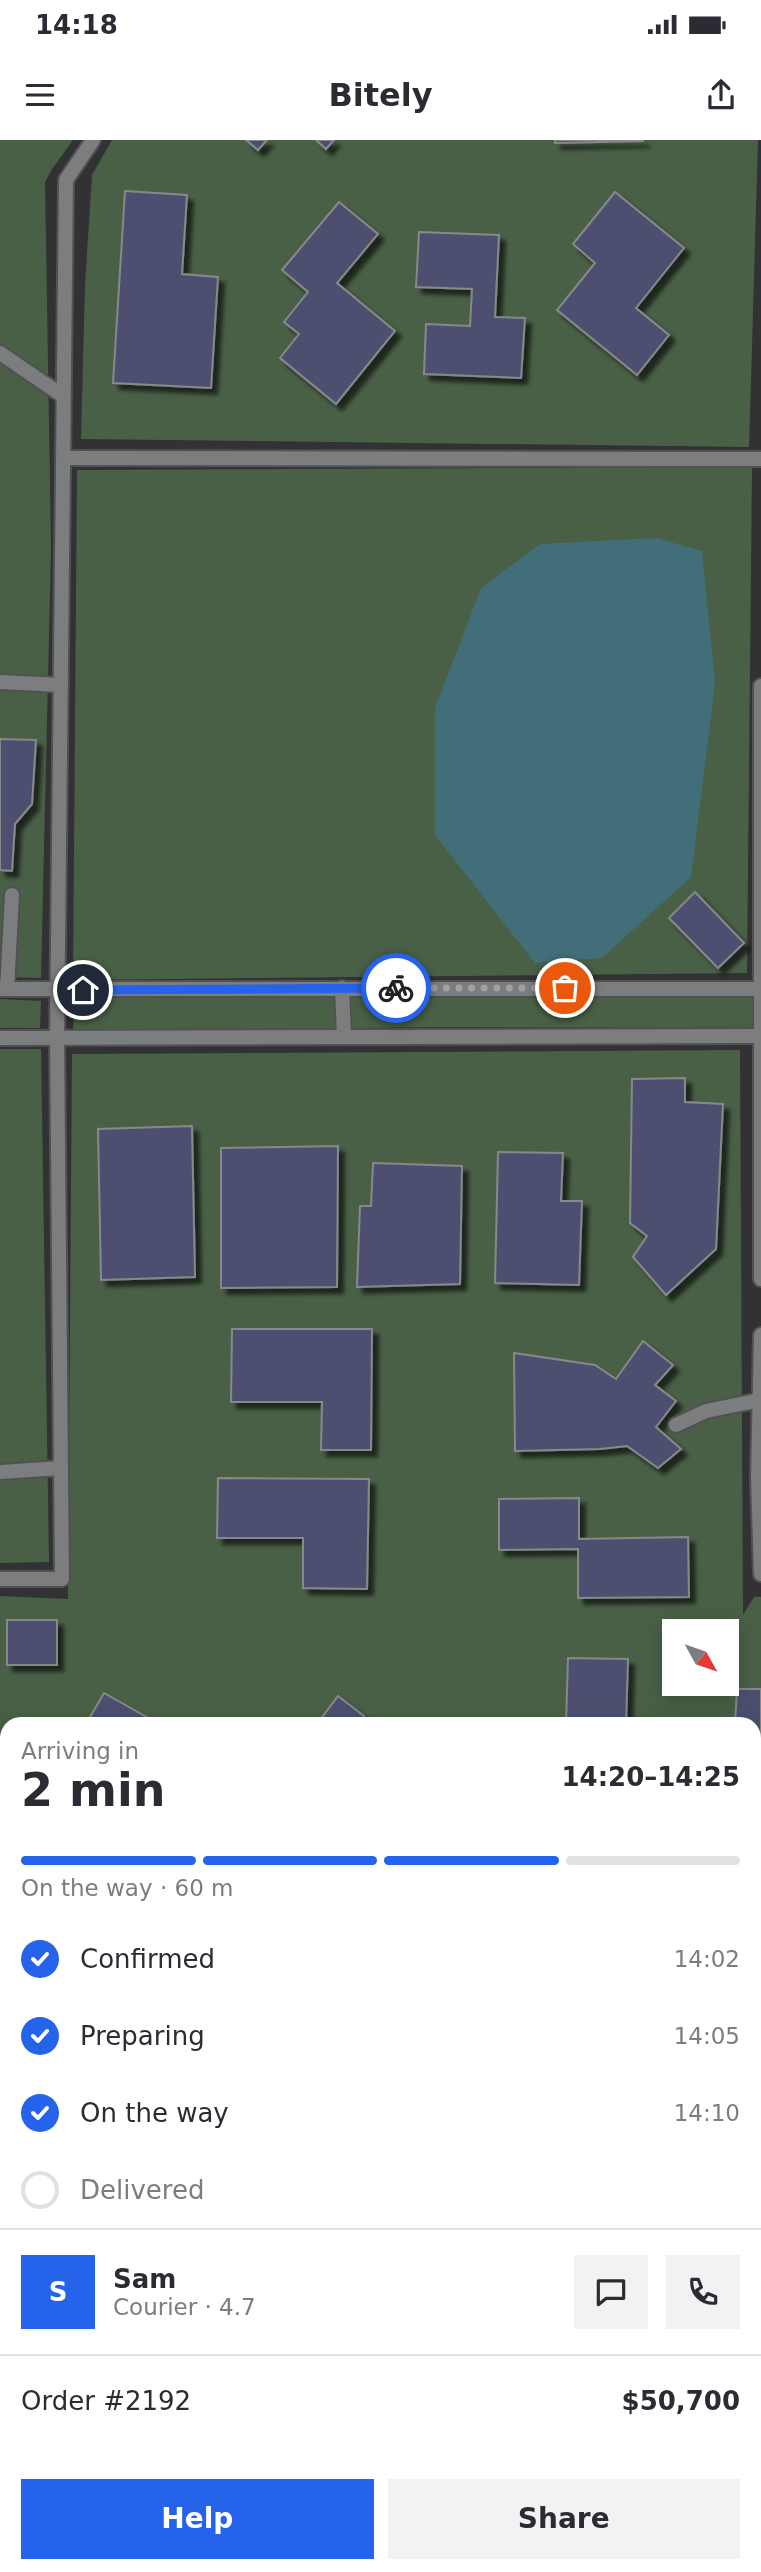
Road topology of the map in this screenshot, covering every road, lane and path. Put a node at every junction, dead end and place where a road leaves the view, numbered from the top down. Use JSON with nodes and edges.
{"nodes":[{"id":1,"x":93,"y":140,"type":"edge"},
{"id":2,"x":0,"y":353,"type":"edge"},
{"id":3,"x":63,"y":396,"type":"junction"},
{"id":4,"x":62,"y":458,"type":"junction"},
{"id":5,"x":761,"y":459,"type":"edge"},
{"id":6,"x":0,"y":682,"type":"edge"},
{"id":7,"x":61,"y":685,"type":"junction"},
{"id":8,"x":761,"y":686,"type":"edge"},
{"id":9,"x":761,"y":795,"type":"edge"},
{"id":10,"x":12,"y":895,"type":"dead end"},
{"id":11,"x":761,"y":937,"type":"edge"},
{"id":12,"x":342,"y":988,"type":"junction"},
{"id":13,"x":3,"y":989,"type":"edge"},
{"id":14,"x":760,"y":989,"type":"edge"},
{"id":15,"x":58,"y":990,"type":"junction"},
{"id":16,"x":760,"y":1013,"type":"edge"},
{"id":17,"x":760,"y":1036,"type":"edge"},
{"id":18,"x":344,"y":1037,"type":"junction"},
{"id":19,"x":0,"y":1038,"type":"edge"},
{"id":20,"x":57,"y":1038,"type":"junction"},
{"id":21,"x":761,"y":1220,"type":"edge"},
{"id":22,"x":761,"y":1279,"type":"edge"},
{"id":23,"x":761,"y":1335,"type":"edge"},
{"id":24,"x":760,"y":1400,"type":"edge"},
{"id":25,"x":676,"y":1425,"type":"dead end"},
{"id":26,"x":61,"y":1468,"type":"junction"},
{"id":27,"x":0,"y":1472,"type":"edge"},
{"id":28,"x":761,"y":1574,"type":"edge"},
{"id":29,"x":0,"y":1578,"type":"edge"}],
"edges":[{"from":1,"to":3,"type":"street"},
{"from":2,"to":3,"type":"street"},
{"from":3,"to":4,"type":"street"},
{"from":4,"to":5,"type":"street"},
{"from":4,"to":7,"type":"street"},
{"from":6,"to":7,"type":"street"},
{"from":7,"to":15,"type":"street"},
{"from":8,"to":9,"type":"street"},
{"from":9,"to":11,"type":"street"},
{"from":10,"to":13,"type":"street"},
{"from":11,"to":14,"type":"street"},
{"from":12,"to":14,"type":"street"},
{"from":12,"to":15,"type":"street"},
{"from":12,"to":18,"type":"street"},
{"from":13,"to":15,"type":"street"},
{"from":14,"to":16,"type":"street"},
{"from":15,"to":20,"type":"street"},
{"from":16,"to":17,"type":"street"},
{"from":17,"to":18,"type":"street"},
{"from":17,"to":21,"type":"street"},
{"from":18,"to":20,"type":"street"},
{"from":19,"to":20,"type":"street"},
{"from":20,"to":26,"type":"street"},
{"from":21,"to":22,"type":"street"},
{"from":23,"to":24,"type":"street"},
{"from":24,"to":25,"type":"street"},
{"from":24,"to":28,"type":"street"},
{"from":26,"to":27,"type":"street"},
{"from":26,"to":29,"type":"street"}]}
